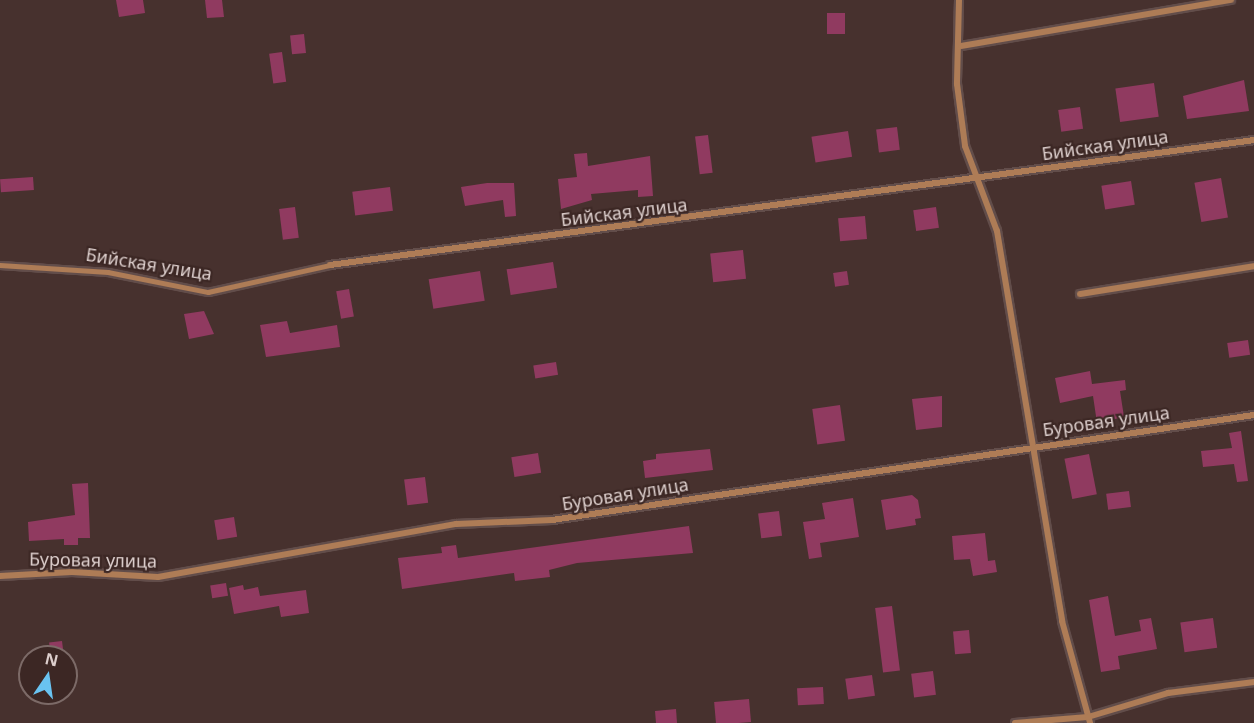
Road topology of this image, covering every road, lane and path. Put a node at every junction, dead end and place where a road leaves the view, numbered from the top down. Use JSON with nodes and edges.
{"nodes":[{"id":1,"x":959,"y":0,"type":"edge"},
{"id":2,"x":1231,"y":0,"type":"edge"},
{"id":3,"x":961,"y":46,"type":"junction"},
{"id":4,"x":1254,"y":140,"type":"edge"},
{"id":5,"x":978,"y":179,"type":"junction"},
{"id":6,"x":0,"y":265,"type":"edge"},
{"id":7,"x":330,"y":265,"type":"joint"},
{"id":8,"x":1254,"y":266,"type":"edge"},
{"id":9,"x":1080,"y":294,"type":"dead end"},
{"id":10,"x":1254,"y":415,"type":"edge"},
{"id":11,"x":1031,"y":447,"type":"junction"},
{"id":12,"x":0,"y":576,"type":"edge"},
{"id":13,"x":1254,"y":682,"type":"edge"},
{"id":14,"x":1089,"y":720,"type":"edge"},
{"id":15,"x":1015,"y":723,"type":"edge"}],
"edges":[{"from":1,"to":3,"type":"street"},
{"from":2,"to":3,"type":"street"},
{"from":3,"to":5,"type":"street"},
{"from":4,"to":5,"type":"street","name":"Бийская улица"},
{"from":5,"to":7,"type":"street","name":"Бийская улица"},
{"from":5,"to":11,"type":"street"},
{"from":6,"to":7,"type":"lane","name":"Бийская улица"},
{"from":8,"to":9,"type":"street"},
{"from":10,"to":11,"type":"street","name":"Буровая улица"},
{"from":11,"to":12,"type":"street","name":"Буровая улица"},
{"from":11,"to":14,"type":"street"},
{"from":13,"to":14,"type":"street"},
{"from":14,"to":15,"type":"street"}]}
